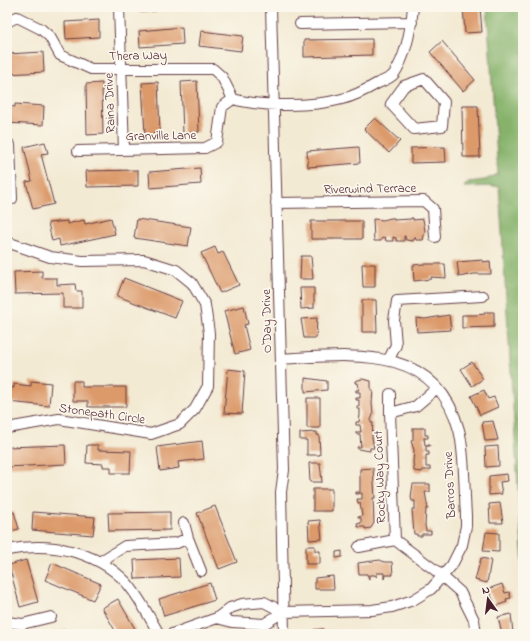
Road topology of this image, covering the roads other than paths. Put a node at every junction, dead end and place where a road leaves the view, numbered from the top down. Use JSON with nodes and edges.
{"nodes":[{"id":1,"x":119,"y":7,"type":"edge"},
{"id":2,"x":271,"y":7,"type":"edge"},
{"id":3,"x":413,"y":7,"type":"edge"},
{"id":4,"x":17,"y":12,"type":"edge"},
{"id":5,"x":7,"y":22,"type":"edge"},
{"id":6,"x":412,"y":22,"type":"junction"},
{"id":7,"x":300,"y":24,"type":"dead end"},
{"id":8,"x":122,"y":69,"type":"junction"},
{"id":9,"x":393,"y":75,"type":"junction"},
{"id":10,"x":404,"y":86,"type":"junction"},
{"id":11,"x":233,"y":99,"type":"junction"},
{"id":12,"x":273,"y":105,"type":"junction"},
{"id":13,"x":7,"y":145,"type":"edge"},
{"id":14,"x":78,"y":150,"type":"dead end"},
{"id":15,"x":124,"y":150,"type":"junction"},
{"id":16,"x":12,"y":198,"type":"dead end"},
{"id":17,"x":276,"y":204,"type":"junction"},
{"id":18,"x":435,"y":237,"type":"dead end"},
{"id":19,"x":7,"y":242,"type":"edge"},
{"id":20,"x":484,"y":296,"type":"dead end"},
{"id":21,"x":281,"y":359,"type":"junction"},
{"id":22,"x":389,"y":359,"type":"junction"},
{"id":23,"x":437,"y":388,"type":"junction"},
{"id":24,"x":390,"y":394,"type":"dead end"},
{"id":25,"x":390,"y":414,"type":"junction"},
{"id":26,"x":7,"y":428,"type":"edge"},
{"id":27,"x":184,"y":523,"type":"dead end"},
{"id":28,"x":188,"y":538,"type":"junction"},
{"id":29,"x":396,"y":540,"type":"junction"},
{"id":30,"x":358,"y":547,"type":"dead end"},
{"id":31,"x":7,"y":550,"type":"edge"},
{"id":32,"x":101,"y":561,"type":"junction"},
{"id":33,"x":201,"y":571,"type":"dead end"},
{"id":34,"x":443,"y":577,"type":"junction"},
{"id":35,"x":283,"y":612,"type":"junction"},
{"id":36,"x":51,"y":617,"type":"dead end"},
{"id":37,"x":217,"y":618,"type":"junction"},
{"id":38,"x":7,"y":622,"type":"edge"},
{"id":39,"x":159,"y":634,"type":"edge"},
{"id":40,"x":172,"y":634,"type":"edge"},
{"id":41,"x":284,"y":634,"type":"edge"},
{"id":42,"x":476,"y":634,"type":"edge"}],
"edges":[{"from":1,"to":8,"type":"street","name":"Raina Drive"},
{"from":2,"to":12,"type":"street","name":"O'Day Drive"},
{"from":3,"to":6,"type":"street"},
{"from":4,"to":5,"type":"street","name":"Thera Way"},
{"from":4,"to":8,"type":"street","name":"Thera Way"},
{"from":6,"to":7,"type":"street"},
{"from":6,"to":9,"type":"street"},
{"from":8,"to":11,"type":"street","name":"Thera Way"},
{"from":8,"to":15,"type":"street","name":"Raina Drive"},
{"from":9,"to":10,"type":"street"},
{"from":9,"to":12,"type":"street"},
{"from":10,"to":10,"type":"street"},
{"from":11,"to":12,"type":"street"},
{"from":11,"to":15,"type":"street","name":"Granville Lane"},
{"from":12,"to":17,"type":"street","name":"O'Day Drive"},
{"from":13,"to":16,"type":"street"},
{"from":14,"to":15,"type":"street","name":"Granville Lane"},
{"from":17,"to":18,"type":"street","name":"Riverwind Terrace"},
{"from":17,"to":21,"type":"street","name":"O'Day Drive"},
{"from":19,"to":26,"type":"street","name":"Stonepath Circle"},
{"from":20,"to":22,"type":"street"},
{"from":21,"to":22,"type":"street","name":"Barros Drive"},
{"from":21,"to":35,"type":"street","name":"O'Day Drive"},
{"from":22,"to":23,"type":"street","name":"Barros Drive"},
{"from":23,"to":25,"type":"street","name":"Rocky Way Court"},
{"from":23,"to":34,"type":"street","name":"Barros Drive"},
{"from":24,"to":25,"type":"street","name":"Rocky Way Court"},
{"from":25,"to":29,"type":"street","name":"Rocky Way Court"},
{"from":27,"to":28,"type":"street"},
{"from":28,"to":32,"type":"street"},
{"from":28,"to":33,"type":"street"},
{"from":29,"to":30,"type":"street","name":"Rocky Way Court"},
{"from":29,"to":34,"type":"street","name":"Rocky Way Court"},
{"from":31,"to":32,"type":"street"},
{"from":32,"to":39,"type":"street"},
{"from":34,"to":35,"type":"street","name":"Barros Drive"},
{"from":34,"to":42,"type":"street","name":"Rocky Way Court"},
{"from":35,"to":37,"type":"street"},
{"from":35,"to":37,"type":"street"},
{"from":35,"to":41,"type":"street","name":"O'Day Drive"},
{"from":36,"to":38,"type":"street"},
{"from":37,"to":40,"type":"street"}]}
